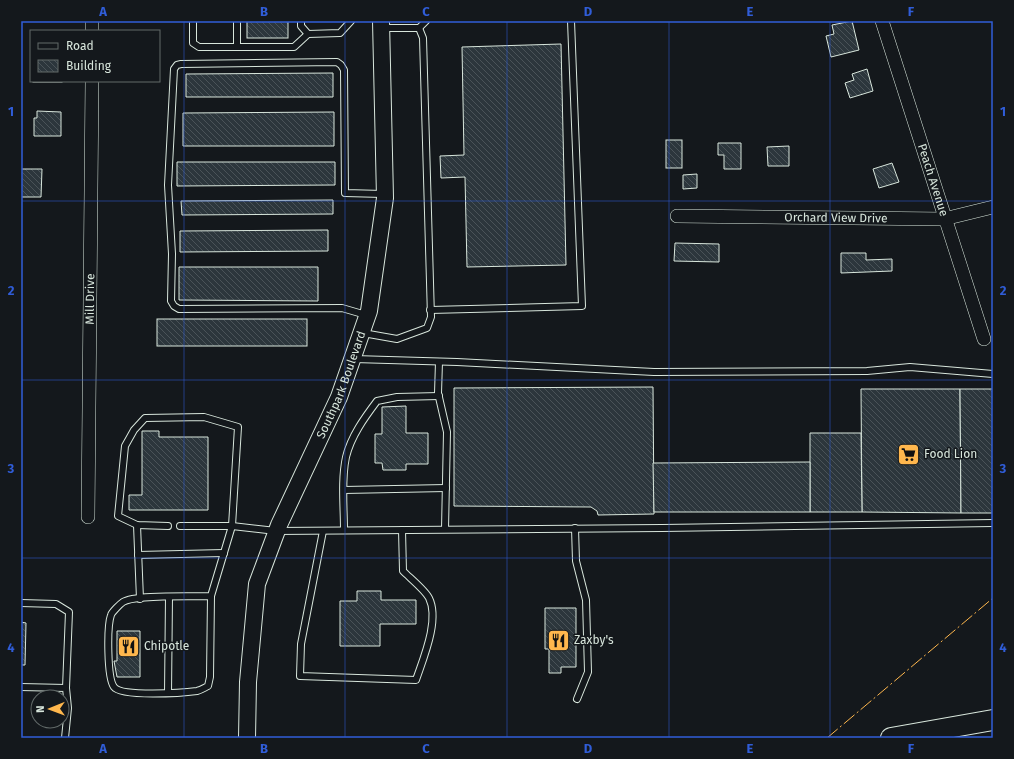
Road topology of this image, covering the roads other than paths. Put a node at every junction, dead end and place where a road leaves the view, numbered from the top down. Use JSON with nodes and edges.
{"nodes":[{"id":1,"x":193,"y":21,"type":"edge"},
{"id":2,"x":237,"y":21,"type":"edge"},
{"id":3,"x":301,"y":21,"type":"edge"},
{"id":4,"x":351,"y":21,"type":"edge"},
{"id":5,"x":426,"y":21,"type":"edge"},
{"id":6,"x":571,"y":21,"type":"edge"},
{"id":7,"x":882,"y":21,"type":"edge"},
{"id":8,"x":381,"y":24,"type":"edge"},
{"id":9,"x":419,"y":28,"type":"junction"},
{"id":10,"x":308,"y":34,"type":"junction"},
{"id":11,"x":237,"y":47,"type":"junction"},
{"id":12,"x":92,"y":82,"type":"edge"},
{"id":13,"x":385,"y":194,"type":"junction"},
{"id":14,"x":993,"y":207,"type":"edge"},
{"id":15,"x":677,"y":216,"type":"dead end"},
{"id":16,"x":944,"y":219,"type":"junction"},
{"id":17,"x":430,"y":310,"type":"junction"},
{"id":18,"x":367,"y":315,"type":"junction"},
{"id":19,"x":361,"y":332,"type":"junction"},
{"id":20,"x":984,"y":339,"type":"dead end"},
{"id":21,"x":352,"y":359,"type":"junction"},
{"id":22,"x":439,"y":362,"type":"junction"},
{"id":23,"x":993,"y":374,"type":"edge"},
{"id":24,"x":439,"y":396,"type":"junction"},
{"id":25,"x":446,"y":488,"type":"junction"},
{"id":26,"x":344,"y":490,"type":"junction"},
{"id":27,"x":88,"y":517,"type":"dead end"},
{"id":28,"x":993,"y":523,"type":"edge"},
{"id":29,"x":137,"y":525,"type":"junction"},
{"id":30,"x":168,"y":526,"type":"dead end"},
{"id":31,"x":180,"y":526,"type":"dead end"},
{"id":32,"x":232,"y":526,"type":"junction"},
{"id":33,"x":575,"y":528,"type":"junction"},
{"id":34,"x":445,"y":529,"type":"junction"},
{"id":35,"x":323,"y":530,"type":"junction"},
{"id":36,"x":344,"y":530,"type":"junction"},
{"id":37,"x":402,"y":530,"type":"junction"},
{"id":38,"x":276,"y":531,"type":"junction"},
{"id":39,"x":224,"y":553,"type":"junction"},
{"id":40,"x":138,"y":555,"type":"junction"},
{"id":41,"x":211,"y":596,"type":"junction"},
{"id":42,"x":169,"y":597,"type":"junction"},
{"id":43,"x":140,"y":599,"type":"junction"},
{"id":44,"x":21,"y":603,"type":"edge"},
{"id":45,"x":21,"y":687,"type":"edge"},
{"id":46,"x":66,"y":688,"type":"junction"},
{"id":47,"x":168,"y":693,"type":"junction"},
{"id":48,"x":577,"y":699,"type":"dead end"},
{"id":49,"x":993,"y":720,"type":"edge"},
{"id":50,"x":65,"y":738,"type":"edge"},
{"id":51,"x":246,"y":738,"type":"edge"},
{"id":52,"x":891,"y":738,"type":"edge"}],
"edges":[{"from":1,"to":11,"type":"lane"},
{"from":2,"to":11,"type":"lane"},
{"from":3,"to":10,"type":"lane"},
{"from":4,"to":10,"type":"lane"},
{"from":5,"to":9,"type":"lane"},
{"from":6,"to":17,"type":"lane"},
{"from":7,"to":16,"type":"street","name":"Peach Avenue"},
{"from":8,"to":9,"type":"lane"},
{"from":8,"to":13,"type":"street","name":"Southpark Boulevard"},
{"from":9,"to":17,"type":"lane"},
{"from":10,"to":11,"type":"lane"},
{"from":12,"to":27,"type":"street","name":"Mill Drive"},
{"from":13,"to":18,"type":"street","name":"Southpark Boulevard"},
{"from":13,"to":18,"type":"lane"},
{"from":14,"to":16,"type":"street","name":"Orchard View Drive"},
{"from":15,"to":16,"type":"street","name":"Orchard View Drive"},
{"from":16,"to":20,"type":"street","name":"Peach Avenue"},
{"from":17,"to":19,"type":"lane"},
{"from":18,"to":19,"type":"street","name":"Southpark Boulevard"},
{"from":19,"to":21,"type":"street","name":"Southpark Boulevard"},
{"from":21,"to":22,"type":"lane"},
{"from":21,"to":38,"type":"street","name":"Southpark Boulevard"},
{"from":22,"to":23,"type":"lane"},
{"from":22,"to":24,"type":"lane"},
{"from":24,"to":25,"type":"lane"},
{"from":24,"to":26,"type":"lane"},
{"from":25,"to":26,"type":"lane"},
{"from":25,"to":34,"type":"lane"},
{"from":26,"to":36,"type":"lane"},
{"from":28,"to":33,"type":"lane"},
{"from":29,"to":30,"type":"lane"},
{"from":29,"to":32,"type":"lane"},
{"from":29,"to":40,"type":"lane"},
{"from":31,"to":32,"type":"lane"},
{"from":32,"to":38,"type":"lane"},
{"from":32,"to":39,"type":"lane"},
{"from":33,"to":34,"type":"lane"},
{"from":33,"to":48,"type":"lane"},
{"from":34,"to":37,"type":"lane"},
{"from":35,"to":36,"type":"lane"},
{"from":35,"to":37,"type":"lane"},
{"from":35,"to":38,"type":"lane"},
{"from":36,"to":37,"type":"lane"},
{"from":38,"to":51,"type":"street","name":"Southpark Boulevard"},
{"from":39,"to":40,"type":"lane"},
{"from":39,"to":41,"type":"lane"},
{"from":40,"to":43,"type":"lane"},
{"from":41,"to":42,"type":"lane"},
{"from":41,"to":47,"type":"lane"},
{"from":42,"to":43,"type":"lane"},
{"from":42,"to":47,"type":"lane"},
{"from":43,"to":47,"type":"lane"},
{"from":44,"to":46,"type":"lane"},
{"from":45,"to":46,"type":"lane"},
{"from":46,"to":50,"type":"lane"},
{"from":49,"to":52,"type":"main road"}]}
